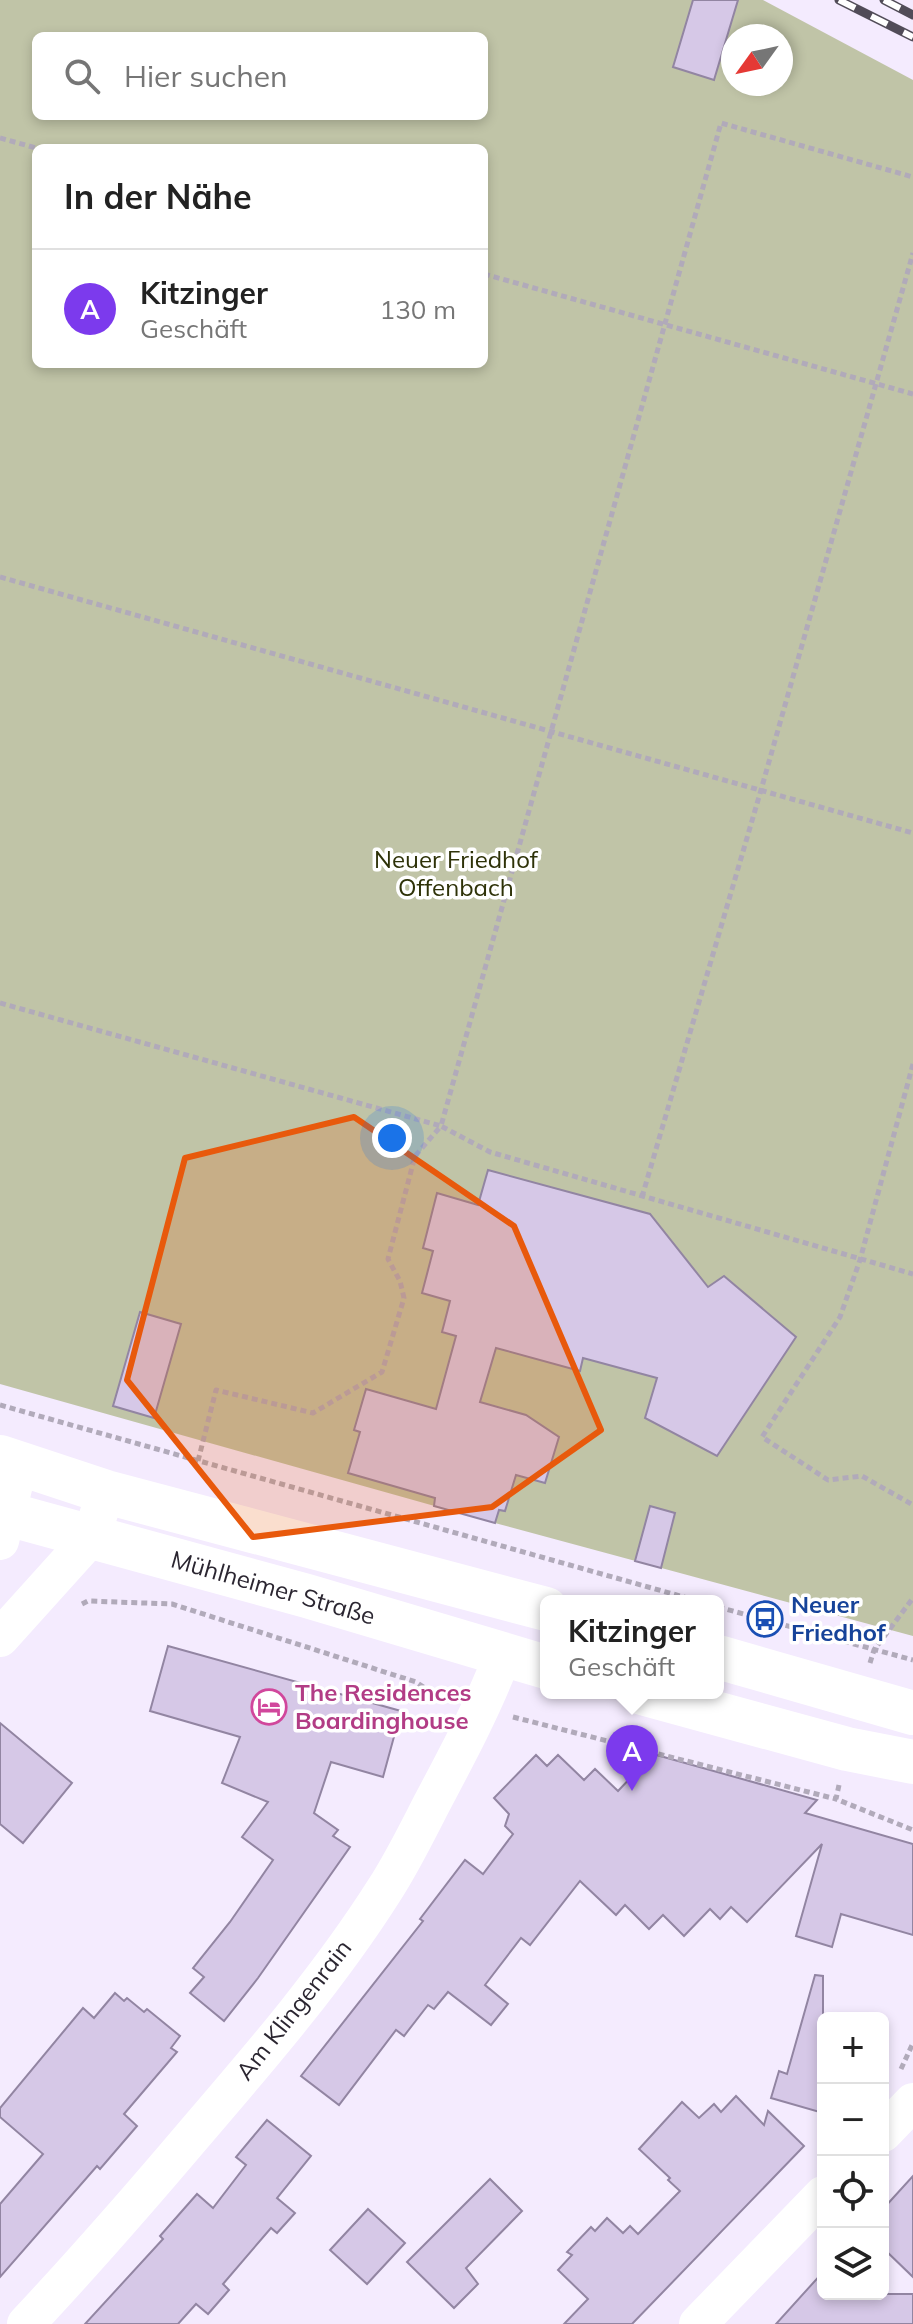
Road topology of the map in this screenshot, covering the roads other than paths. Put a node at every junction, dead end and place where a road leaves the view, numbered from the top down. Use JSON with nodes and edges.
{"nodes":[{"id":1,"x":10,"y":1460,"type":"edge"},
{"id":2,"x":106,"y":1492,"type":"junction"},
{"id":3,"x":2,"y":1523,"type":"edge"},
{"id":4,"x":91,"y":1537,"type":"junction"},
{"id":5,"x":540,"y":1607,"type":"edge"},
{"id":6,"x":0,"y":1638,"type":"edge"},
{"id":7,"x":503,"y":1655,"type":"junction"},
{"id":8,"x":724,"y":1659,"type":"edge"},
{"id":9,"x":540,"y":1665,"type":"edge"},
{"id":10,"x":664,"y":1699,"type":"edge"},
{"id":11,"x":913,"y":1713,"type":"edge"},
{"id":12,"x":913,"y":1762,"type":"edge"},
{"id":13,"x":913,"y":2102,"type":"edge"},
{"id":14,"x":889,"y":2127,"type":"edge"},
{"id":15,"x":817,"y":2201,"type":"edge"},
{"id":16,"x":26,"y":2324,"type":"edge"},
{"id":17,"x":698,"y":2324,"type":"edge"}],
"edges":[{"from":1,"to":2,"type":"main road","name":"Mühlheimer Straße"},
{"from":1,"to":3,"type":"street"},
{"from":2,"to":4,"type":"street"},
{"from":2,"to":5,"type":"main road","name":"Mühlheimer Straße"},
{"from":3,"to":4,"type":"main road","name":"Mühlheimer Straße"},
{"from":4,"to":6,"type":"street"},
{"from":4,"to":7,"type":"main road","name":"Mühlheimer Straße"},
{"from":7,"to":9,"type":"main road","name":"Mühlheimer Straße"},
{"from":7,"to":16,"type":"street","name":"Am Klingenrain"},
{"from":8,"to":11,"type":"main road"},
{"from":10,"to":12,"type":"main road"},
{"from":13,"to":14,"type":"street"},
{"from":15,"to":17,"type":"street"}]}
